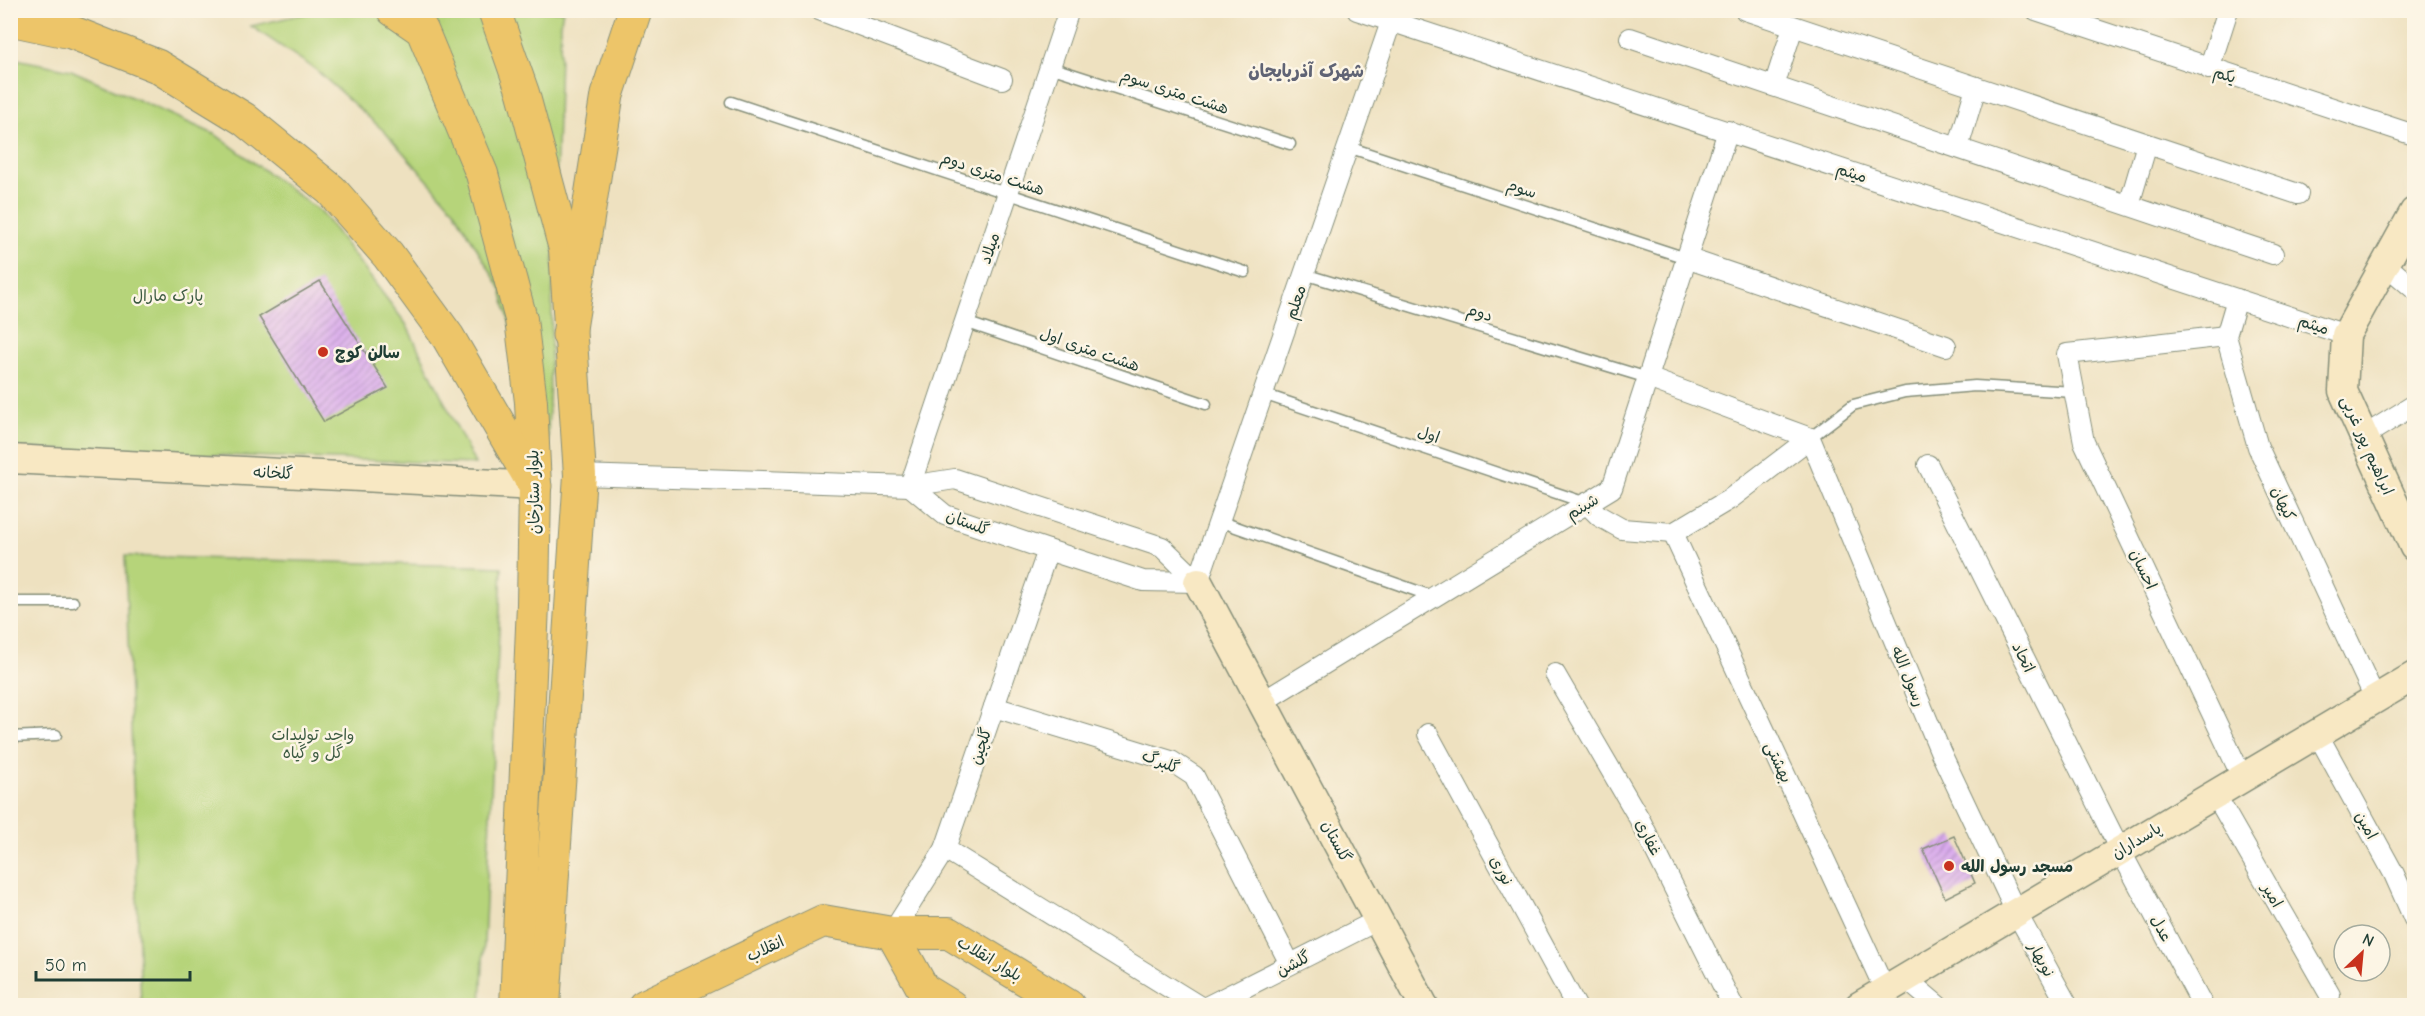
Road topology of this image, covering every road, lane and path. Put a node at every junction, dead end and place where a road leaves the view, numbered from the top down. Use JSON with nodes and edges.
{"nodes":[{"id":1,"x":393,"y":10,"type":"edge"},
{"id":2,"x":494,"y":10,"type":"edge"},
{"id":3,"x":635,"y":10,"type":"edge"},
{"id":4,"x":819,"y":10,"type":"edge"},
{"id":5,"x":1069,"y":10,"type":"edge"},
{"id":6,"x":1357,"y":10,"type":"edge"},
{"id":7,"x":1745,"y":10,"type":"edge"},
{"id":8,"x":2036,"y":10,"type":"edge"},
{"id":9,"x":2228,"y":10,"type":"edge"},
{"id":10,"x":10,"y":19,"type":"edge"},
{"id":11,"x":416,"y":20,"type":"edge"},
{"id":12,"x":1391,"y":21,"type":"junction"},
{"id":13,"x":1793,"y":27,"type":"junction"},
{"id":14,"x":1630,"y":38,"type":"dead end"},
{"id":15,"x":1050,"y":67,"type":"junction"},
{"id":16,"x":2210,"y":69,"type":"junction"},
{"id":17,"x":1002,"y":79,"type":"dead end"},
{"id":18,"x":1774,"y":86,"type":"junction"},
{"id":19,"x":1976,"y":87,"type":"junction"},
{"id":20,"x":731,"y":102,"type":"dead end"},
{"id":21,"x":1728,"y":131,"type":"junction"},
{"id":22,"x":2415,"y":135,"type":"edge"},
{"id":23,"x":1290,"y":144,"type":"dead end"},
{"id":24,"x":2147,"y":144,"type":"junction"},
{"id":25,"x":1348,"y":147,"type":"junction"},
{"id":26,"x":1958,"y":148,"type":"junction"},
{"id":27,"x":1008,"y":194,"type":"junction"},
{"id":28,"x":2298,"y":194,"type":"dead end"},
{"id":29,"x":2129,"y":206,"type":"junction"},
{"id":30,"x":2415,"y":212,"type":"edge"},
{"id":31,"x":2273,"y":254,"type":"dead end"},
{"id":32,"x":1686,"y":258,"type":"junction"},
{"id":33,"x":2386,"y":265,"type":"junction"},
{"id":34,"x":1245,"y":272,"type":"dead end"},
{"id":35,"x":1304,"y":274,"type":"junction"},
{"id":36,"x":2415,"y":289,"type":"edge"},
{"id":37,"x":2237,"y":299,"type":"junction"},
{"id":38,"x":965,"y":322,"type":"junction"},
{"id":39,"x":569,"y":335,"type":"junction"},
{"id":40,"x":2346,"y":335,"type":"junction"},
{"id":41,"x":2226,"y":336,"type":"junction"},
{"id":42,"x":1946,"y":346,"type":"dead end"},
{"id":43,"x":1648,"y":378,"type":"junction"},
{"id":44,"x":2074,"y":392,"type":"junction"},
{"id":45,"x":1263,"y":394,"type":"junction"},
{"id":46,"x":1206,"y":404,"type":"dead end"},
{"id":47,"x":2415,"y":405,"type":"edge"},
{"id":48,"x":2364,"y":436,"type":"junction"},
{"id":49,"x":1810,"y":438,"type":"junction"},
{"id":50,"x":10,"y":459,"type":"edge"},
{"id":51,"x":1928,"y":465,"type":"dead end"},
{"id":52,"x":580,"y":475,"type":"junction"},
{"id":53,"x":535,"y":486,"type":"junction"},
{"id":54,"x":910,"y":486,"type":"junction"},
{"id":55,"x":1586,"y":503,"type":"junction"},
{"id":56,"x":1219,"y":521,"type":"junction"},
{"id":57,"x":1673,"y":534,"type":"junction"},
{"id":58,"x":2415,"y":547,"type":"edge"},
{"id":59,"x":1048,"y":550,"type":"junction"},
{"id":60,"x":1198,"y":582,"type":"junction"},
{"id":61,"x":1434,"y":597,"type":"junction"},
{"id":62,"x":10,"y":602,"type":"edge"},
{"id":63,"x":73,"y":602,"type":"dead end"},
{"id":64,"x":1555,"y":674,"type":"dead end"},
{"id":65,"x":2415,"y":676,"type":"edge"},
{"id":66,"x":2375,"y":698,"type":"junction"},
{"id":67,"x":1262,"y":702,"type":"junction"},
{"id":68,"x":994,"y":707,"type":"junction"},
{"id":69,"x":2317,"y":733,"type":"junction"},
{"id":70,"x":1428,"y":734,"type":"dead end"},
{"id":71,"x":56,"y":735,"type":"dead end"},
{"id":72,"x":10,"y":737,"type":"edge"},
{"id":73,"x":2242,"y":777,"type":"junction"},
{"id":74,"x":2215,"y":794,"type":"junction"},
{"id":75,"x":945,"y":849,"type":"junction"},
{"id":76,"x":2120,"y":850,"type":"junction"},
{"id":77,"x":2016,"y":912,"type":"junction"},
{"id":78,"x":2415,"y":919,"type":"edge"},
{"id":79,"x":1378,"y":920,"type":"junction"},
{"id":80,"x":892,"y":933,"type":"junction"},
{"id":81,"x":1290,"y":964,"type":"junction"},
{"id":82,"x":1895,"y":984,"type":"junction"},
{"id":83,"x":2330,"y":995,"type":"dead end"},
{"id":84,"x":516,"y":1005,"type":"edge"},
{"id":85,"x":544,"y":1005,"type":"edge"},
{"id":86,"x":644,"y":1005,"type":"edge"},
{"id":87,"x":951,"y":1005,"type":"edge"},
{"id":88,"x":1069,"y":1005,"type":"edge"},
{"id":89,"x":1199,"y":1005,"type":"edge"},
{"id":90,"x":1208,"y":1005,"type":"edge"},
{"id":91,"x":1424,"y":1005,"type":"edge"},
{"id":92,"x":1576,"y":1005,"type":"edge"},
{"id":93,"x":1733,"y":1005,"type":"edge"},
{"id":94,"x":1859,"y":1005,"type":"edge"},
{"id":95,"x":1938,"y":1005,"type":"edge"},
{"id":96,"x":2068,"y":1005,"type":"edge"},
{"id":97,"x":2203,"y":1005,"type":"edge"}],
"edges":[{"from":1,"to":11,"type":"main road","name":"بلوار ستارخان"},
{"from":2,"to":39,"type":"main road"},
{"from":3,"to":39,"type":"highway"},
{"from":4,"to":17,"type":"street"},
{"from":5,"to":15,"type":"street","name":"میلاد"},
{"from":6,"to":12,"type":"street","name":"میثم"},
{"from":7,"to":13,"type":"street"},
{"from":8,"to":16,"type":"street","name":"یکم"},
{"from":9,"to":16,"type":"street"},
{"from":10,"to":53,"type":"highway"},
{"from":11,"to":53,"type":"main road","name":"بلوار ستارخان"},
{"from":12,"to":21,"type":"street","name":"میثم"},
{"from":12,"to":25,"type":"street","name":"معلم"},
{"from":13,"to":18,"type":"street"},
{"from":13,"to":19,"type":"street"},
{"from":14,"to":18,"type":"street"},
{"from":15,"to":23,"type":"lane","name":"هشت متری سوم"},
{"from":15,"to":27,"type":"street","name":"میلاد"},
{"from":16,"to":22,"type":"street","name":"یکم"},
{"from":18,"to":26,"type":"street"},
{"from":19,"to":24,"type":"street"},
{"from":19,"to":26,"type":"street"},
{"from":20,"to":27,"type":"lane","name":"هشت متری دوم"},
{"from":21,"to":32,"type":"street","name":"شبنم"},
{"from":21,"to":37,"type":"street","name":"میثم"},
{"from":24,"to":28,"type":"street"},
{"from":24,"to":29,"type":"street"},
{"from":25,"to":32,"type":"lane","name":"سوم"},
{"from":25,"to":35,"type":"street","name":"معلم"},
{"from":26,"to":29,"type":"street"},
{"from":27,"to":34,"type":"lane","name":"هشت متری دوم"},
{"from":27,"to":38,"type":"street","name":"میلاد"},
{"from":29,"to":31,"type":"street"},
{"from":30,"to":33,"type":"main road","name":"ابراهیم پور غربی"},
{"from":32,"to":42,"type":"street"},
{"from":32,"to":43,"type":"street","name":"شبنم"},
{"from":33,"to":36,"type":"street"},
{"from":33,"to":40,"type":"main road","name":"ابراهیم پور غربی"},
{"from":35,"to":43,"type":"lane","name":"دوم"},
{"from":35,"to":45,"type":"street","name":"معلم"},
{"from":37,"to":40,"type":"street","name":"میثم"},
{"from":37,"to":41,"type":"street"},
{"from":38,"to":46,"type":"lane","name":"هشت متری اول"},
{"from":38,"to":54,"type":"street","name":"میلاد"},
{"from":39,"to":52,"type":"main road"},
{"from":40,"to":48,"type":"main road","name":"ابراهیم پور غربی"},
{"from":41,"to":44,"type":"street","name":"احسان"},
{"from":41,"to":66,"type":"street","name":"کیهان"},
{"from":43,"to":49,"type":"street"},
{"from":43,"to":55,"type":"street","name":"شبنم"},
{"from":44,"to":49,"type":"lane"},
{"from":44,"to":73,"type":"street","name":"احسان"},
{"from":45,"to":55,"type":"lane","name":"اول"},
{"from":45,"to":56,"type":"street","name":"معلم"},
{"from":47,"to":48,"type":"street"},
{"from":48,"to":58,"type":"main road","name":"ابراهیم پور غربی"},
{"from":49,"to":57,"type":"street"},
{"from":49,"to":77,"type":"street","name":"رسول الله"},
{"from":50,"to":53,"type":"main road","name":"گلخانه"},
{"from":51,"to":76,"type":"street","name":"اتحاد"},
{"from":52,"to":54,"type":"street"},
{"from":52,"to":85,"type":"main road"},
{"from":53,"to":84,"type":"main road","name":"بلوار ستارخان"},
{"from":54,"to":59,"type":"street","name":"گلستان"},
{"from":54,"to":60,"type":"street","name":"گلستان"},
{"from":55,"to":57,"type":"street"},
{"from":55,"to":61,"type":"street","name":"شبنم"},
{"from":56,"to":60,"type":"street","name":"معلم"},
{"from":56,"to":61,"type":"lane"},
{"from":57,"to":82,"type":"street","name":"بهشتی"},
{"from":59,"to":60,"type":"street","name":"گلستان"},
{"from":59,"to":68,"type":"street","name":"گلچین"},
{"from":60,"to":67,"type":"main road","name":"گلستان"},
{"from":61,"to":67,"type":"street","name":"شبنم"},
{"from":62,"to":63,"type":"lane"},
{"from":64,"to":93,"type":"street","name":"غفاری"},
{"from":65,"to":66,"type":"main road","name":"پاسداران"},
{"from":66,"to":69,"type":"main road","name":"پاسداران"},
{"from":67,"to":79,"type":"main road","name":"گلستان"},
{"from":68,"to":75,"type":"street","name":"گلچین"},
{"from":68,"to":81,"type":"street","name":"گلبرگ"},
{"from":69,"to":73,"type":"main road","name":"پاسداران"},
{"from":69,"to":78,"type":"street","name":"امین"},
{"from":70,"to":92,"type":"street","name":"نوری"},
{"from":71,"to":72,"type":"lane"},
{"from":73,"to":74,"type":"main road","name":"پاسداران"},
{"from":74,"to":76,"type":"main road","name":"پاسداران"},
{"from":74,"to":83,"type":"street","name":"امیر"},
{"from":75,"to":80,"type":"street","name":"گلچین"},
{"from":75,"to":89,"type":"street"},
{"from":76,"to":77,"type":"main road","name":"پاسداران"},
{"from":76,"to":97,"type":"street","name":"عدل"},
{"from":77,"to":82,"type":"main road","name":"پاسداران"},
{"from":77,"to":96,"type":"street","name":"نوبهار"},
{"from":79,"to":81,"type":"street","name":"گلشن"},
{"from":79,"to":91,"type":"main road","name":"گلستان"},
{"from":80,"to":86,"type":"main road","name":"انقلاب"},
{"from":80,"to":87,"type":"main road"},
{"from":80,"to":88,"type":"main road","name":"بلوار انقلاب"},
{"from":81,"to":90,"type":"street","name":"گلشن"},
{"from":82,"to":94,"type":"main road","name":"پاسداران"},
{"from":82,"to":95,"type":"street"}]}
